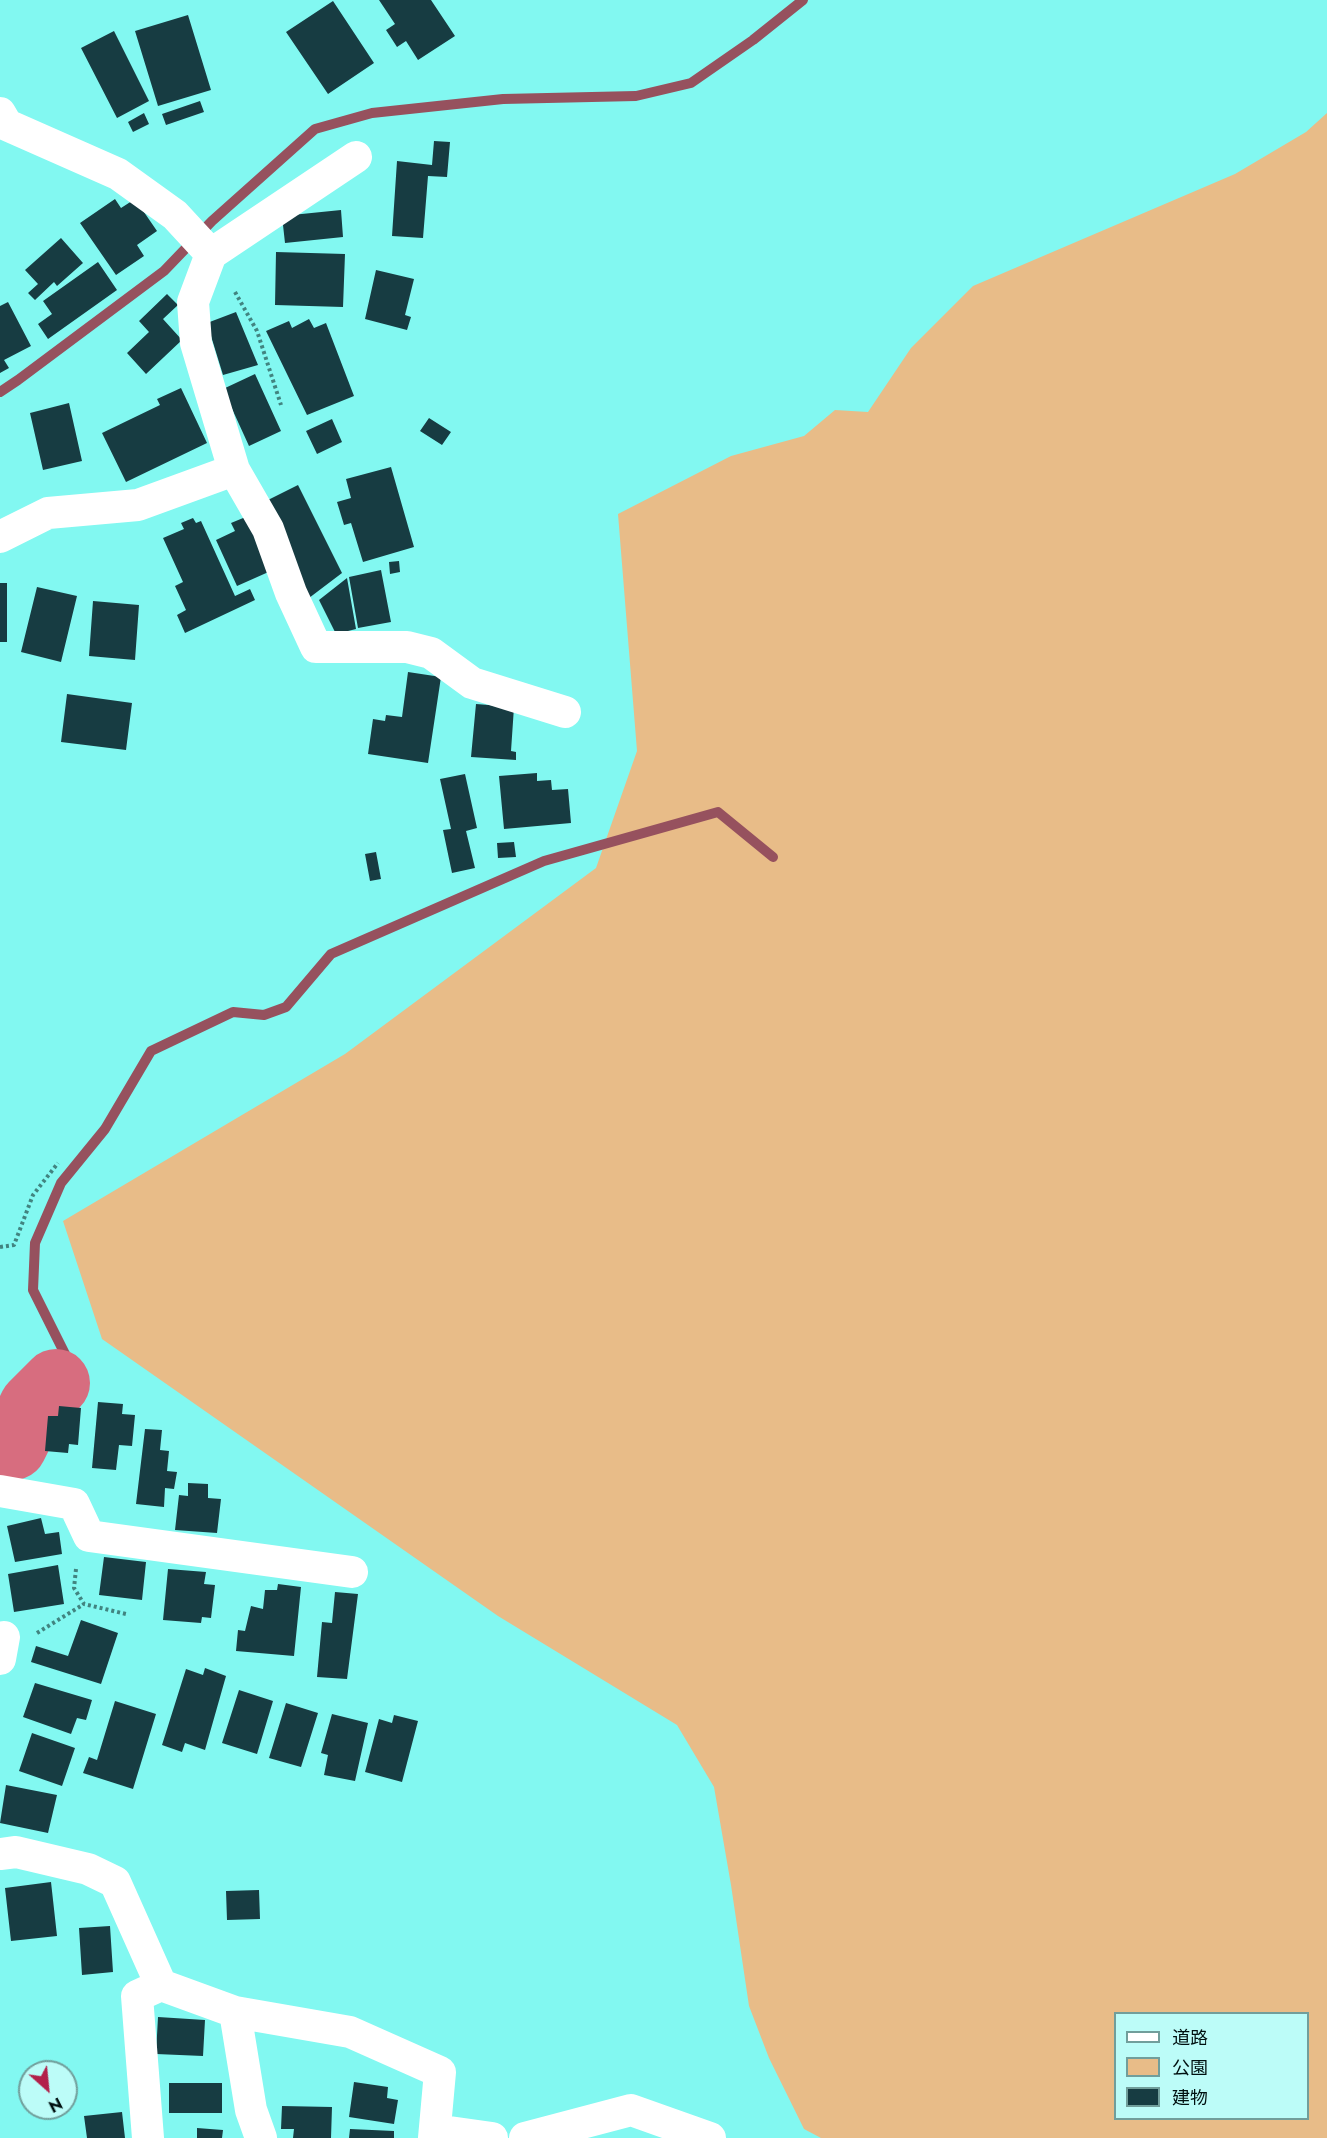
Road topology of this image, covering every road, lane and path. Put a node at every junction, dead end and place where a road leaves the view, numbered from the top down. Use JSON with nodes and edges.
{"nodes":[{"id":1,"x":2,"y":126,"type":"edge"},
{"id":2,"x":356,"y":157,"type":"dead end"},
{"id":3,"x":200,"y":243,"type":"junction"},
{"id":4,"x":281,"y":405,"type":"dead end"},
{"id":5,"x":234,"y":470,"type":"junction"},
{"id":6,"x":0,"y":537,"type":"edge"},
{"id":7,"x":565,"y":712,"type":"dead end"},
{"id":8,"x":58,"y":1163,"type":"dead end"},
{"id":9,"x":0,"y":1247,"type":"edge"},
{"id":10,"x":0,"y":1491,"type":"edge"},
{"id":11,"x":89,"y":1536,"type":"junction"},
{"id":12,"x":352,"y":1572,"type":"dead end"},
{"id":13,"x":84,"y":1604,"type":"junction"},
{"id":14,"x":126,"y":1614,"type":"dead end"},
{"id":15,"x":2,"y":1648,"type":"edge"},
{"id":16,"x":0,"y":1854,"type":"edge"},
{"id":17,"x":161,"y":1985,"type":"junction"},
{"id":18,"x":235,"y":2012,"type":"junction"},
{"id":19,"x":434,"y":2134,"type":"edge"},
{"id":20,"x":148,"y":2138,"type":"edge"},
{"id":21,"x":261,"y":2138,"type":"edge"},
{"id":22,"x":492,"y":2138,"type":"edge"},
{"id":23,"x":525,"y":2138,"type":"edge"},
{"id":24,"x":710,"y":2138,"type":"edge"}],
"edges":[{"from":1,"to":3,"type":"street"},
{"from":2,"to":3,"type":"street"},
{"from":3,"to":4,"type":"path"},
{"from":3,"to":5,"type":"street"},
{"from":5,"to":6,"type":"street"},
{"from":5,"to":7,"type":"street"},
{"from":8,"to":9,"type":"path"},
{"from":10,"to":11,"type":"street"},
{"from":11,"to":12,"type":"street"},
{"from":11,"to":13,"type":"path"},
{"from":13,"to":14,"type":"path"},
{"from":13,"to":15,"type":"path"},
{"from":16,"to":17,"type":"street"},
{"from":17,"to":18,"type":"street"},
{"from":17,"to":20,"type":"street"},
{"from":18,"to":19,"type":"street"},
{"from":18,"to":21,"type":"street"},
{"from":19,"to":22,"type":"street"},
{"from":23,"to":24,"type":"street"}]}
